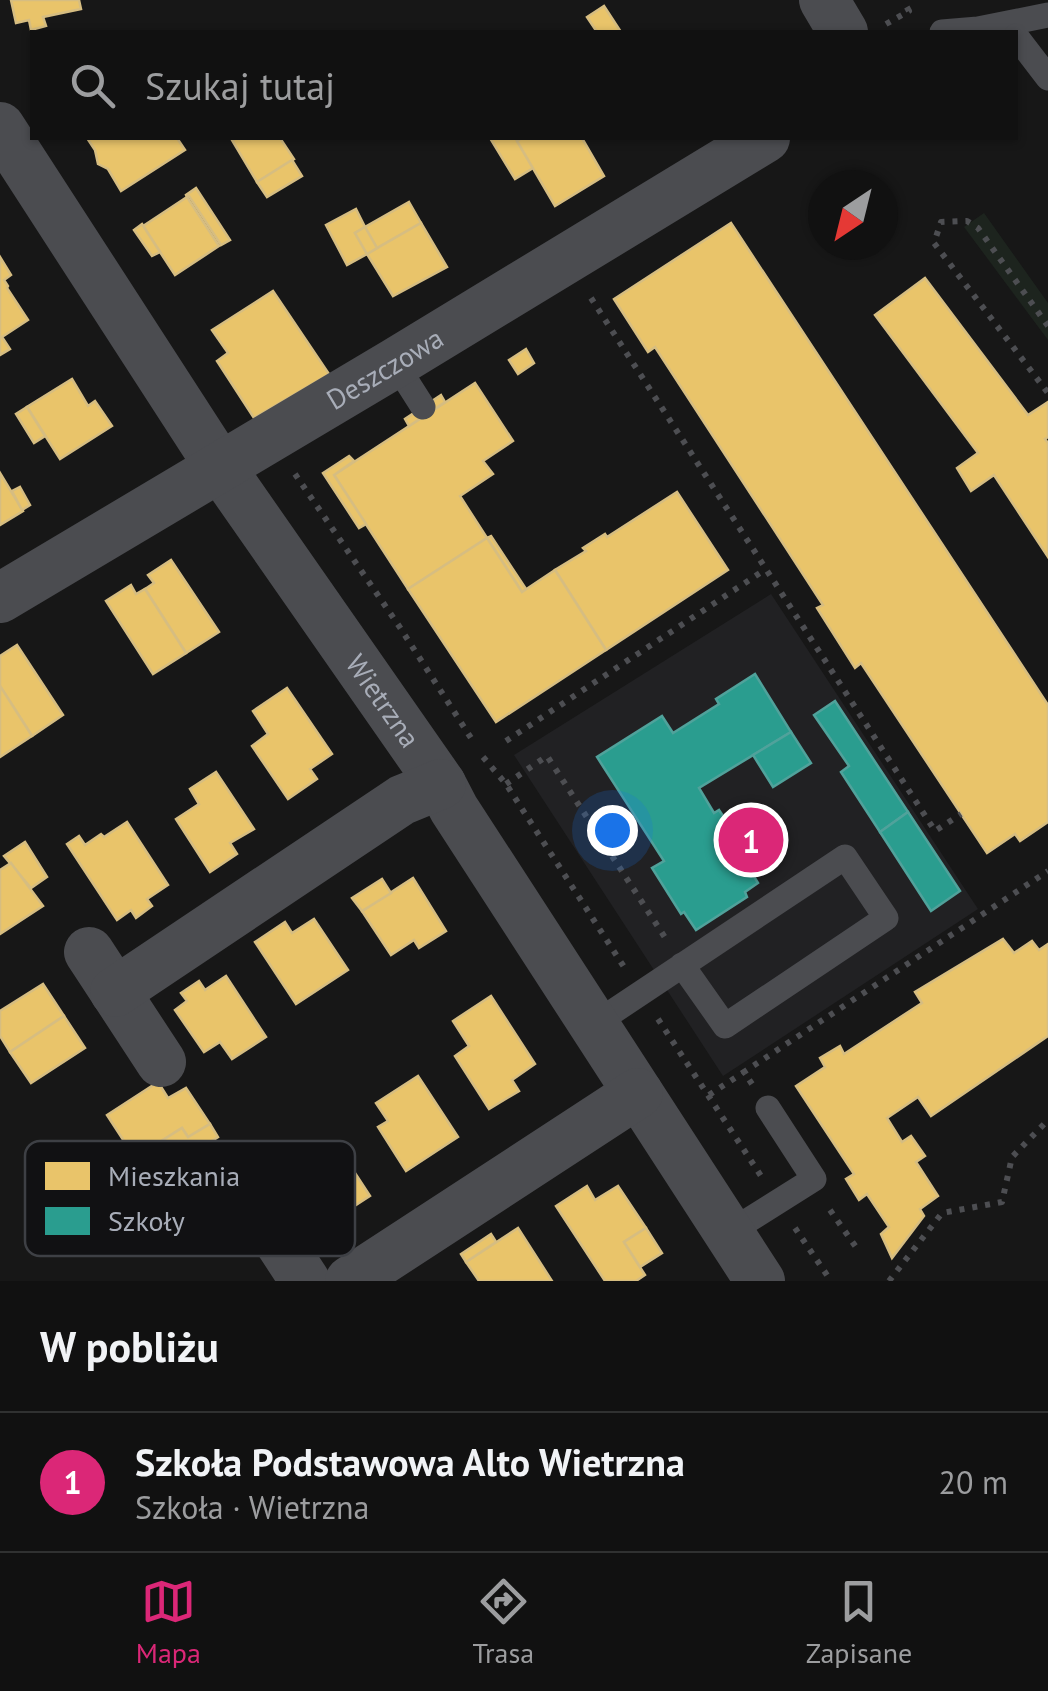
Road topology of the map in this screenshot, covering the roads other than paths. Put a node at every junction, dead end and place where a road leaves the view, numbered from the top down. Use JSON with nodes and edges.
{"nodes":[{"id":1,"x":824,"y":0,"type":"edge"},
{"id":2,"x":1048,"y":15,"type":"edge"},
{"id":3,"x":842,"y":30,"type":"edge"},
{"id":4,"x":1014,"y":30,"type":"edge"},
{"id":5,"x":1018,"y":39,"type":"edge"},
{"id":6,"x":1048,"y":78,"type":"edge"},
{"id":7,"x":0,"y":127,"type":"edge"},
{"id":8,"x":762,"y":140,"type":"edge"},
{"id":9,"x":395,"y":362,"type":"junction"},
{"id":10,"x":423,"y":407,"type":"dead end"},
{"id":11,"x":220,"y":468,"type":"junction"},
{"id":12,"x":0,"y":598,"type":"edge"},
{"id":13,"x":441,"y":784,"type":"junction"},
{"id":14,"x":682,"y":965,"type":"junction"},
{"id":15,"x":593,"y":1025,"type":"junction"},
{"id":16,"x":161,"y":1062,"type":"dead end"},
{"id":17,"x":638,"y":1093,"type":"junction"},
{"id":18,"x":768,"y":1108,"type":"road end"},
{"id":19,"x":728,"y":1233,"type":"junction"},
{"id":20,"x":288,"y":1256,"type":"edge"},
{"id":21,"x":304,"y":1281,"type":"edge"},
{"id":22,"x":350,"y":1281,"type":"edge"},
{"id":23,"x":760,"y":1281,"type":"edge"}],
"edges":[{"from":1,"to":3,"type":"street"},
{"from":2,"to":4,"type":"lane"},
{"from":5,"to":6,"type":"lane"},
{"from":7,"to":11,"type":"street","name":"Wietrzna"},
{"from":8,"to":9,"type":"street","name":"Deszczowa"},
{"from":9,"to":10,"type":"lane"},
{"from":9,"to":11,"type":"street","name":"Deszczowa"},
{"from":11,"to":12,"type":"street","name":"Deszczowa"},
{"from":11,"to":13,"type":"street","name":"Wietrzna"},
{"from":13,"to":15,"type":"street","name":"Wietrzna"},
{"from":13,"to":16,"type":"street"},
{"from":14,"to":14,"type":"lane"},
{"from":14,"to":15,"type":"lane"},
{"from":15,"to":17,"type":"street","name":"Wietrzna"},
{"from":17,"to":19,"type":"street","name":"Wietrzna"},
{"from":17,"to":22,"type":"street"},
{"from":18,"to":19,"type":"lane"},
{"from":19,"to":23,"type":"street","name":"Wietrzna"},
{"from":20,"to":21,"type":"street"}]}
